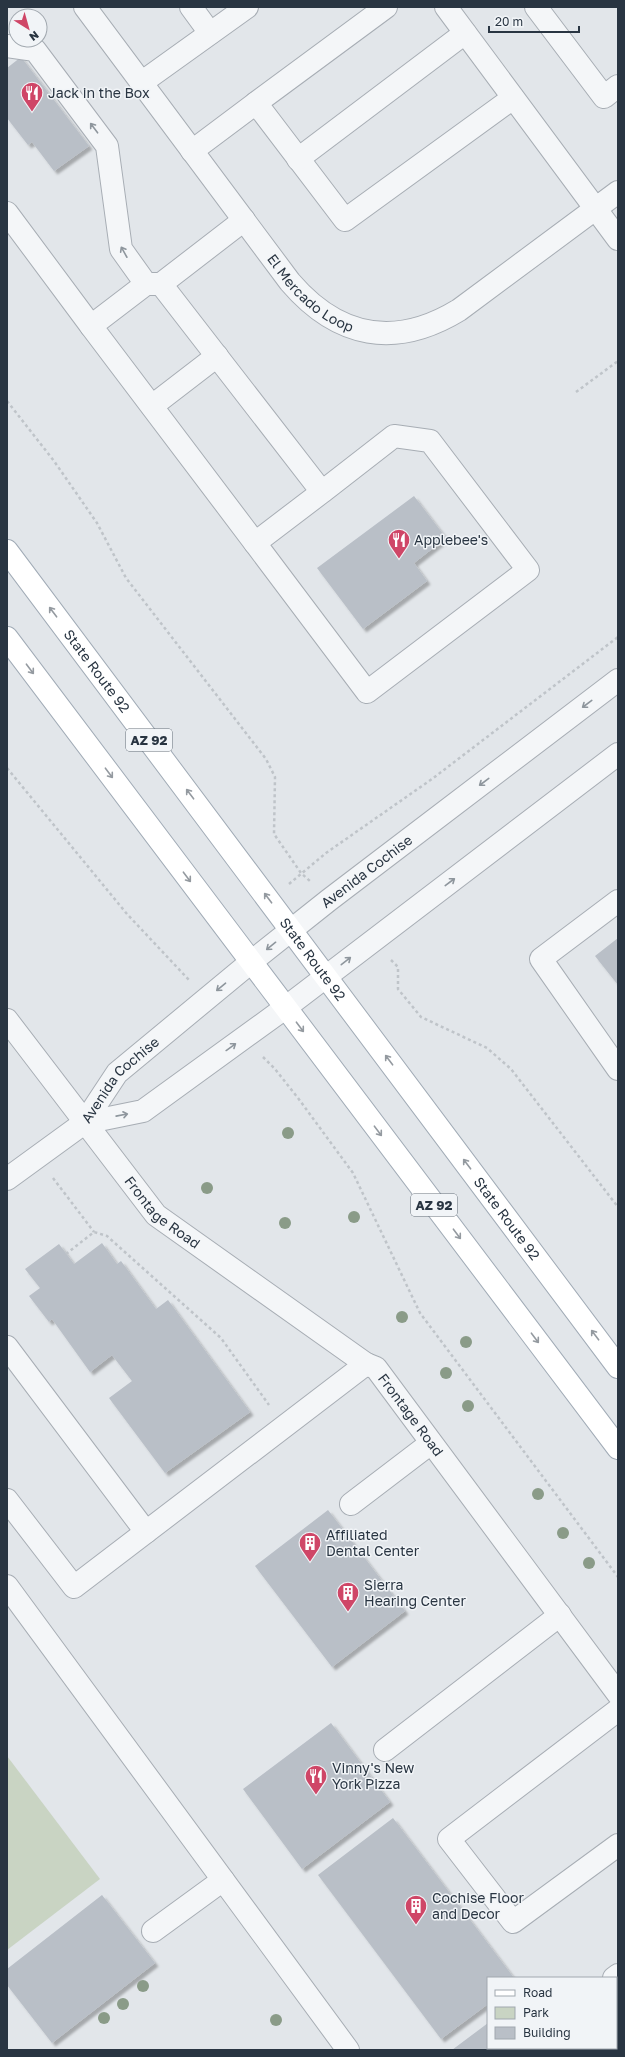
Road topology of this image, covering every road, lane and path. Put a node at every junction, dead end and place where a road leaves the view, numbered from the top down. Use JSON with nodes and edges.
{"nodes":[{"id":1,"x":85,"y":7,"type":"edge"},
{"id":2,"x":191,"y":7,"type":"edge"},
{"id":3,"x":247,"y":7,"type":"edge"},
{"id":4,"x":386,"y":7,"type":"edge"},
{"id":5,"x":446,"y":7,"type":"edge"},
{"id":6,"x":536,"y":7,"type":"edge"},
{"id":7,"x":210,"y":33,"type":"junction"},
{"id":8,"x":465,"y":33,"type":"junction"},
{"id":9,"x":7,"y":46,"type":"edge"},
{"id":10,"x":141,"y":83,"type":"junction"},
{"id":11,"x":618,"y":86,"type":"edge"},
{"id":12,"x":513,"y":98,"type":"junction"},
{"id":13,"x":256,"y":103,"type":"junction"},
{"id":14,"x":192,"y":151,"type":"junction"},
{"id":15,"x":298,"y":159,"type":"junction"},
{"id":16,"x":618,"y":192,"type":"edge"},
{"id":17,"x":595,"y":209,"type":"junction"},
{"id":18,"x":7,"y":213,"type":"edge"},
{"id":19,"x":244,"y":220,"type":"junction"},
{"id":20,"x":618,"y":239,"type":"edge"},
{"id":21,"x":153,"y":284,"type":"junction"},
{"id":22,"x":91,"y":326,"type":"junction"},
{"id":23,"x":217,"y":356,"type":"junction"},
{"id":24,"x":618,"y":361,"type":"edge"},
{"id":25,"x":576,"y":392,"type":"dead end"},
{"id":26,"x":7,"y":401,"type":"edge"},
{"id":27,"x":152,"y":406,"type":"junction"},
{"id":28,"x":322,"y":492,"type":"junction"},
{"id":29,"x":255,"y":543,"type":"junction"},
{"id":30,"x":7,"y":551,"type":"edge"},
{"id":31,"x":618,"y":637,"type":"edge"},
{"id":32,"x":7,"y":638,"type":"edge"},
{"id":33,"x":618,"y":680,"type":"edge"},
{"id":34,"x":618,"y":754,"type":"edge"},
{"id":35,"x":7,"y":768,"type":"edge"},
{"id":36,"x":301,"y":873,"type":"junction"},
{"id":37,"x":329,"y":900,"type":"junction"},
{"id":38,"x":618,"y":901,"type":"edge"},
{"id":39,"x":270,"y":902,"type":"junction"},
{"id":40,"x":291,"y":930,"type":"junction"},
{"id":41,"x":372,"y":942,"type":"junction"},
{"id":42,"x":251,"y":962,"type":"junction"},
{"id":43,"x":193,"y":973,"type":"dead end"},
{"id":44,"x":327,"y":976,"type":"junction"},
{"id":45,"x":187,"y":978,"type":"junction"},
{"id":46,"x":207,"y":999,"type":"junction"},
{"id":47,"x":285,"y":1008,"type":"junction"},
{"id":48,"x":7,"y":1020,"type":"edge"},
{"id":49,"x":243,"y":1039,"type":"junction"},
{"id":50,"x":617,"y":1064,"type":"edge"},
{"id":51,"x":84,"y":1123,"type":"junction"},
{"id":52,"x":37,"y":1157,"type":"junction"},
{"id":53,"x":7,"y":1179,"type":"edge"},
{"id":54,"x":618,"y":1207,"type":"edge"},
{"id":55,"x":94,"y":1232,"type":"junction"},
{"id":56,"x":66,"y":1254,"type":"dead end"},
{"id":57,"x":7,"y":1347,"type":"edge"},
{"id":58,"x":366,"y":1364,"type":"junction"},
{"id":59,"x":618,"y":1367,"type":"edge"},
{"id":60,"x":285,"y":1426,"type":"junction"},
{"id":61,"x":432,"y":1443,"type":"junction"},
{"id":62,"x":618,"y":1448,"type":"edge"},
{"id":63,"x":7,"y":1500,"type":"edge"},
{"id":64,"x":350,"y":1504,"type":"dead end"},
{"id":65,"x":146,"y":1532,"type":"junction"},
{"id":66,"x":618,"y":1577,"type":"edge"},
{"id":67,"x":7,"y":1586,"type":"edge"},
{"id":68,"x":560,"y":1615,"type":"junction"},
{"id":69,"x":618,"y":1694,"type":"edge"},
{"id":70,"x":618,"y":1710,"type":"edge"},
{"id":71,"x":385,"y":1750,"type":"dead end"},
{"id":72,"x":618,"y":1845,"type":"edge"},
{"id":73,"x":223,"y":1880,"type":"junction"},
{"id":74,"x":153,"y":1931,"type":"dead end"},
{"id":75,"x":348,"y":2050,"type":"edge"}],
"edges":[{"from":1,"to":10,"type":"street","name":"El Mercado Loop"},
{"from":2,"to":7,"type":"street"},
{"from":3,"to":7,"type":"street"},
{"from":4,"to":13,"type":"street"},
{"from":5,"to":8,"type":"street"},
{"from":6,"to":11,"type":"street"},
{"from":7,"to":10,"type":"street"},
{"from":8,"to":12,"type":"street"},
{"from":8,"to":15,"type":"street"},
{"from":21,"to":9,"type":"street","one_way":true},
{"from":10,"to":14,"type":"street","name":"El Mercado Loop"},
{"from":12,"to":15,"type":"street"},
{"from":12,"to":17,"type":"street"},
{"from":13,"to":14,"type":"street"},
{"from":13,"to":15,"type":"street"},
{"from":14,"to":19,"type":"street","name":"El Mercado Loop"},
{"from":16,"to":17,"type":"street","name":"El Mercado Loop"},
{"from":17,"to":19,"type":"street","name":"El Mercado Loop"},
{"from":17,"to":20,"type":"street"},
{"from":18,"to":22,"type":"street"},
{"from":19,"to":21,"type":"street"},
{"from":21,"to":22,"type":"street"},
{"from":21,"to":23,"type":"street"},
{"from":22,"to":27,"type":"street"},
{"from":23,"to":27,"type":"street"},
{"from":23,"to":28,"type":"street"},
{"from":24,"to":25,"type":"path"},
{"from":26,"to":36,"type":"path"},
{"from":27,"to":29,"type":"street"},
{"from":28,"to":29,"type":"street"},
{"from":28,"to":29,"type":"street"},
{"from":39,"to":30,"type":"main road","name":"State Route 92","number":"AZ 92","one_way":true},
{"from":31,"to":36,"type":"path"},
{"from":32,"to":42,"type":"main road","number":"AZ 92","one_way":true},
{"from":33,"to":37,"type":"street","name":"Avenida Cochise","one_way":true},
{"from":41,"to":34,"type":"street","name":"Avenida Cochise","one_way":true},
{"from":35,"to":45,"type":"path"},
{"from":36,"to":37,"type":"path"},
{"from":36,"to":39,"type":"path"},
{"from":37,"to":40,"type":"street","name":"Avenida Cochise"},
{"from":38,"to":50,"type":"street"},
{"from":39,"to":40,"type":"main road","name":"State Route 92","number":"AZ 92"},
{"from":40,"to":42,"type":"street","name":"Avenida Cochise","one_way":true},
{"from":40,"to":44,"type":"main road","name":"State Route 92","number":"AZ 92"},
{"from":44,"to":41,"type":"street","name":"Avenida Cochise","one_way":true},
{"from":41,"to":54,"type":"path"},
{"from":42,"to":46,"type":"street","name":"Avenida Cochise","one_way":true},
{"from":42,"to":47,"type":"main road","number":"AZ 92"},
{"from":43,"to":45,"type":"path"},
{"from":44,"to":47,"type":"street","name":"Avenida Cochise"},
{"from":59,"to":44,"type":"main road","name":"State Route 92","number":"AZ 92","one_way":true},
{"from":45,"to":46,"type":"path"},
{"from":46,"to":51,"type":"street","name":"Avenida Cochise"},
{"from":47,"to":49,"type":"street","name":"Avenida Cochise"},
{"from":47,"to":62,"type":"main road","number":"AZ 92","one_way":true},
{"from":48,"to":51,"type":"street","name":"Frontage Road"},
{"from":51,"to":49,"type":"street","name":"Avenida Cochise","one_way":true},
{"from":49,"to":66,"type":"path"},
{"from":51,"to":52,"type":"street"},
{"from":51,"to":58,"type":"street","name":"Frontage Road"},
{"from":52,"to":53,"type":"street"},
{"from":52,"to":55,"type":"path"},
{"from":55,"to":56,"type":"path"},
{"from":55,"to":60,"type":"path"},
{"from":57,"to":65,"type":"street"},
{"from":58,"to":60,"type":"street"},
{"from":58,"to":61,"type":"street","name":"Frontage Road"},
{"from":60,"to":65,"type":"street"},
{"from":61,"to":64,"type":"street"},
{"from":61,"to":68,"type":"street","name":"Frontage Road"},
{"from":63,"to":65,"type":"street"},
{"from":67,"to":73,"type":"street"},
{"from":68,"to":69,"type":"street","name":"Frontage Road"},
{"from":68,"to":71,"type":"street"},
{"from":70,"to":72,"type":"street"},
{"from":73,"to":74,"type":"street"},
{"from":73,"to":75,"type":"street"}]}
